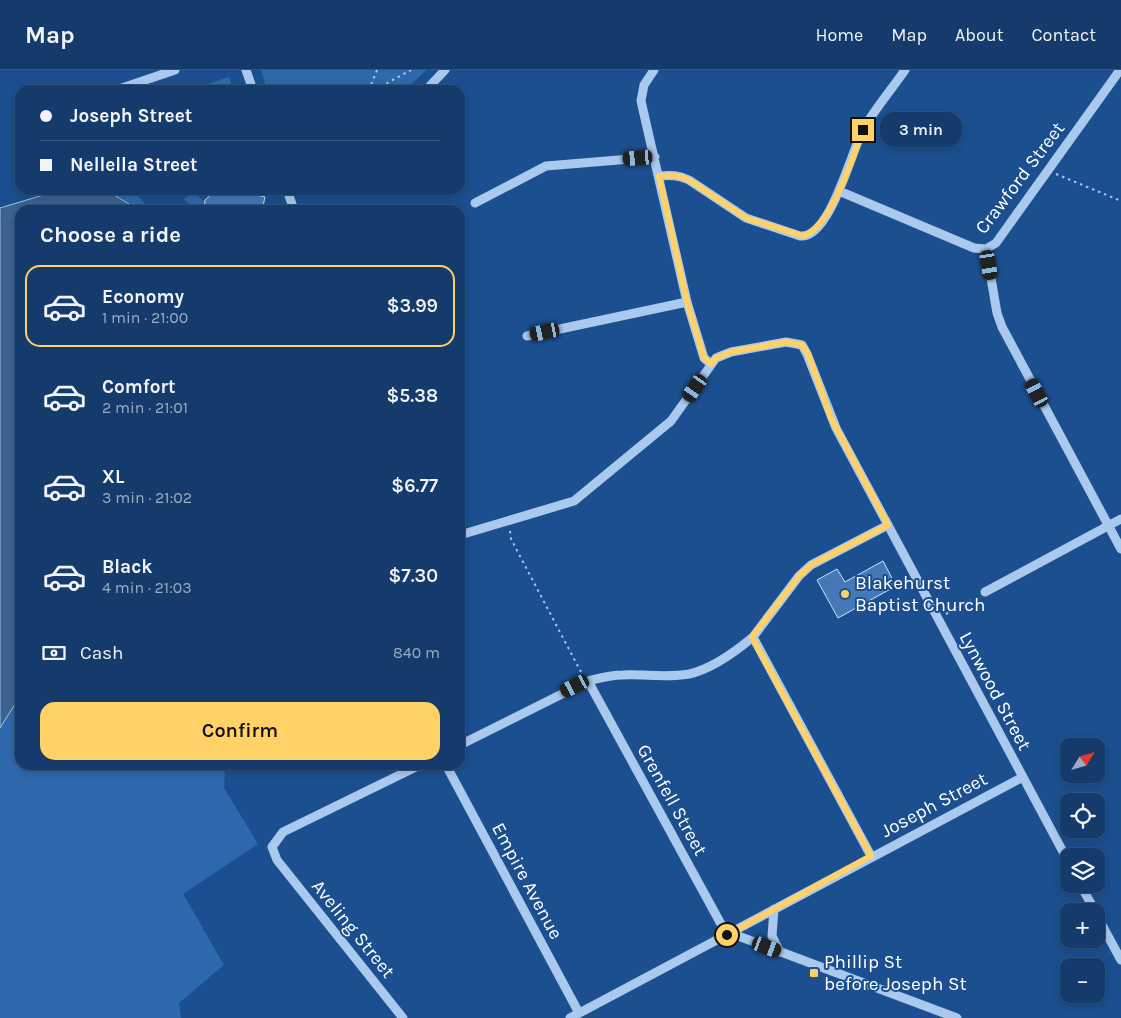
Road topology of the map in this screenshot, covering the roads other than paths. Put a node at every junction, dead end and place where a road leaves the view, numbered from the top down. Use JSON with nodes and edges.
{"nodes":[{"id":1,"x":175,"y":70,"type":"edge"},
{"id":2,"x":246,"y":70,"type":"edge"},
{"id":3,"x":445,"y":70,"type":"edge"},
{"id":4,"x":654,"y":70,"type":"edge"},
{"id":5,"x":905,"y":70,"type":"edge"},
{"id":6,"x":1120,"y":70,"type":"edge"},
{"id":7,"x":131,"y":85,"type":"edge"},
{"id":8,"x":251,"y":85,"type":"edge"},
{"id":9,"x":431,"y":85,"type":"edge"},
{"id":10,"x":655,"y":156,"type":"junction"},
{"id":11,"x":659,"y":176,"type":"junction"},
{"id":12,"x":839,"y":191,"type":"junction"},
{"id":13,"x":475,"y":203,"type":"dead end"},
{"id":14,"x":986,"y":249,"type":"junction"},
{"id":15,"x":687,"y":302,"type":"junction"},
{"id":16,"x":527,"y":336,"type":"dead end"},
{"id":17,"x":711,"y":364,"type":"junction"},
{"id":18,"x":1121,"y":519,"type":"edge"},
{"id":19,"x":888,"y":525,"type":"junction"},
{"id":20,"x":1109,"y":526,"type":"junction"},
{"id":21,"x":465,"y":534,"type":"edge"},
{"id":22,"x":1121,"y":549,"type":"edge"},
{"id":23,"x":985,"y":592,"type":"road end"},
{"id":24,"x":752,"y":637,"type":"junction"},
{"id":25,"x":588,"y":681,"type":"junction"},
{"id":26,"x":465,"y":742,"type":"edge"},
{"id":27,"x":410,"y":770,"type":"edge"},
{"id":28,"x":449,"y":770,"type":"edge"},
{"id":29,"x":1023,"y":777,"type":"junction"},
{"id":30,"x":1061,"y":848,"type":"edge"},
{"id":31,"x":871,"y":856,"type":"junction"},
{"id":32,"x":774,"y":909,"type":"junction"},
{"id":33,"x":1105,"y":931,"type":"edge"},
{"id":34,"x":727,"y":935,"type":"junction"},
{"id":35,"x":780,"y":952,"type":"junction"},
{"id":36,"x":1121,"y":960,"type":"edge"},
{"id":37,"x":579,"y":1013,"type":"junction"},
{"id":38,"x":403,"y":1018,"type":"edge"},
{"id":39,"x":570,"y":1018,"type":"edge"},
{"id":40,"x":957,"y":1018,"type":"edge"}],
"edges":[{"from":1,"to":7,"type":"street"},
{"from":2,"to":8,"type":"street"},
{"from":3,"to":9,"type":"street"},
{"from":4,"to":10,"type":"street"},
{"from":5,"to":12,"type":"street"},
{"from":6,"to":14,"type":"street","name":"Crawford Street"},
{"from":10,"to":11,"type":"street"},
{"from":10,"to":13,"type":"street"},
{"from":11,"to":12,"type":"street"},
{"from":11,"to":15,"type":"street"},
{"from":12,"to":14,"type":"street","name":"Crawford Street"},
{"from":14,"to":20,"type":"street"},
{"from":15,"to":16,"type":"street"},
{"from":15,"to":17,"type":"street"},
{"from":17,"to":19,"type":"street","name":"Lynwood Street"},
{"from":17,"to":21,"type":"street"},
{"from":18,"to":20,"type":"street"},
{"from":19,"to":24,"type":"street"},
{"from":19,"to":29,"type":"street","name":"Lynwood Street"},
{"from":20,"to":22,"type":"street"},
{"from":20,"to":23,"type":"street"},
{"from":24,"to":25,"type":"street"},
{"from":24,"to":31,"type":"street"},
{"from":25,"to":26,"type":"street"},
{"from":25,"to":34,"type":"street","name":"Grenfell Street"},
{"from":27,"to":38,"type":"street","name":"Aveling Street"},
{"from":28,"to":37,"type":"street","name":"Empire Avenue"},
{"from":29,"to":30,"type":"street","name":"Lynwood Street"},
{"from":29,"to":31,"type":"street","name":"Joseph Street"},
{"from":31,"to":32,"type":"street","name":"Joseph Street"},
{"from":32,"to":34,"type":"street","name":"Joseph Street"},
{"from":32,"to":35,"type":"street"},
{"from":33,"to":36,"type":"street"},
{"from":34,"to":35,"type":"street"},
{"from":34,"to":37,"type":"street","name":"Joseph Street"},
{"from":35,"to":40,"type":"street"},
{"from":37,"to":39,"type":"street","name":"Joseph Street"}]}
